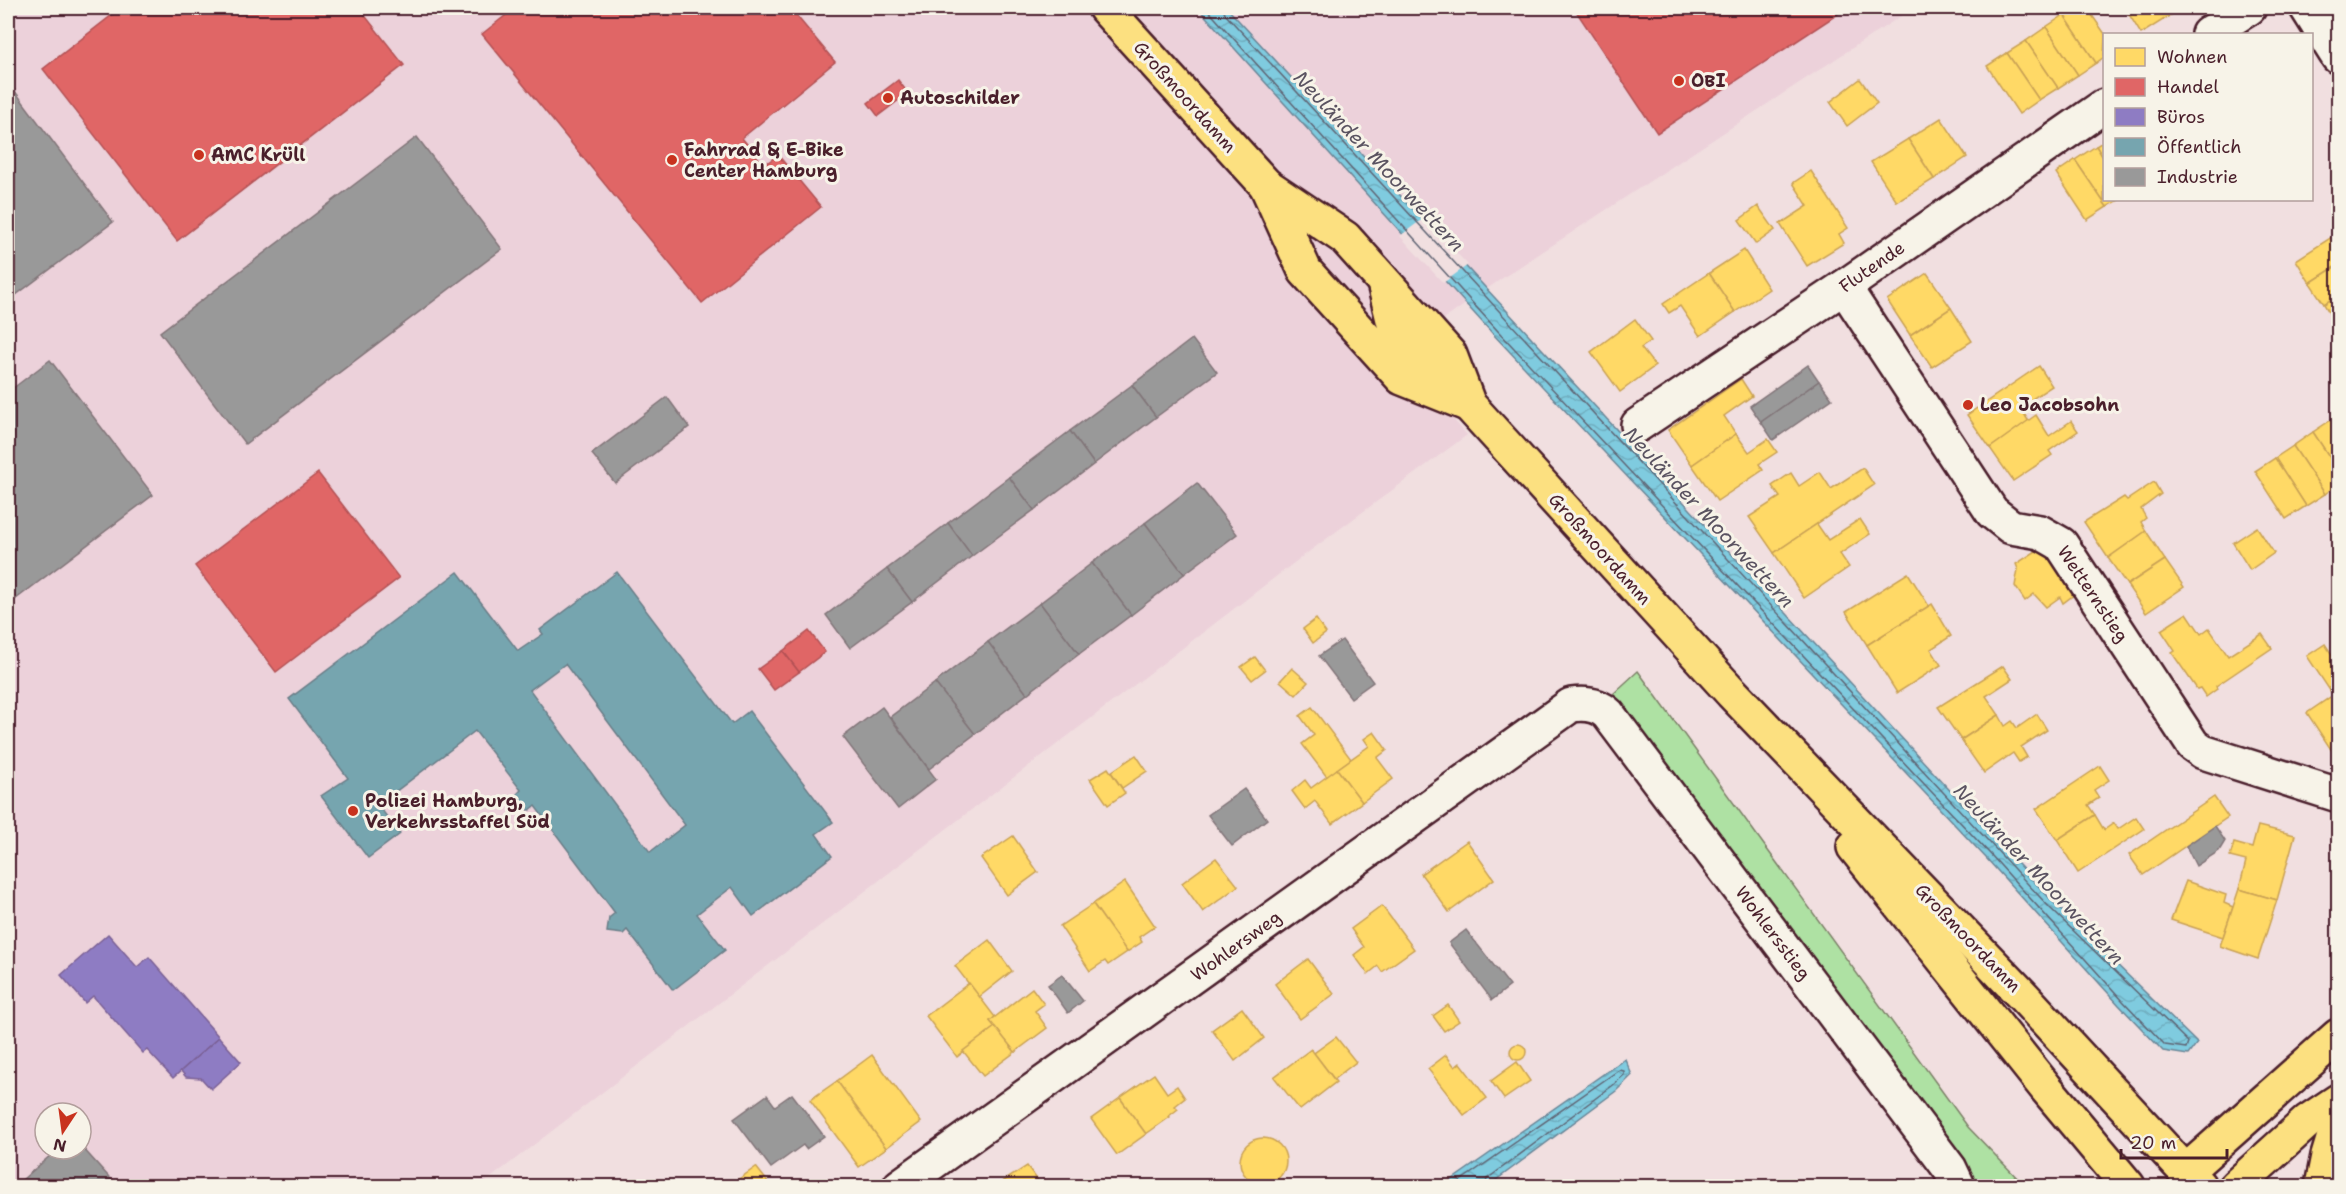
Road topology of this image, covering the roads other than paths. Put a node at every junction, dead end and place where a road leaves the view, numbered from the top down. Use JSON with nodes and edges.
{"nodes":[{"id":1,"x":1105,"y":8,"type":"edge"},
{"id":2,"x":2249,"y":8,"type":"edge"},
{"id":3,"x":2307,"y":8,"type":"edge"},
{"id":4,"x":2210,"y":33,"type":"edge"},
{"id":5,"x":2338,"y":57,"type":"edge"},
{"id":6,"x":2103,"y":107,"type":"edge"},
{"id":7,"x":1266,"y":185,"type":"junction"},
{"id":8,"x":1844,"y":287,"type":"junction"},
{"id":9,"x":1468,"y":405,"type":"junction"},
{"id":10,"x":1638,"y":425,"type":"dead end"},
{"id":11,"x":1732,"y":693,"type":"junction"},
{"id":12,"x":1571,"y":705,"type":"joint"},
{"id":13,"x":2338,"y":795,"type":"edge"},
{"id":14,"x":2338,"y":1036,"type":"edge"},
{"id":15,"x":2338,"y":1101,"type":"edge"},
{"id":16,"x":2338,"y":1123,"type":"edge"},
{"id":17,"x":2184,"y":1182,"type":"edge"},
{"id":18,"x":900,"y":1186,"type":"edge"},
{"id":19,"x":1958,"y":1186,"type":"edge"},
{"id":20,"x":2128,"y":1186,"type":"edge"},
{"id":21,"x":2236,"y":1186,"type":"edge"},
{"id":22,"x":2322,"y":1186,"type":"edge"}],
"edges":[{"from":1,"to":7,"type":"main road","name":"Großmoordamm"},
{"from":2,"to":4,"type":"street"},
{"from":3,"to":5,"type":"street"},
{"from":6,"to":8,"type":"street","name":"Flutende"},
{"from":7,"to":9,"type":"main road","name":"Großmoordamm"},
{"from":7,"to":9,"type":"main road","name":"Großmoordamm"},
{"from":8,"to":10,"type":"street","name":"Flutende"},
{"from":8,"to":13,"type":"street","name":"Wetternstieg"},
{"from":9,"to":11,"type":"main road","name":"Großmoordamm"},
{"from":11,"to":17,"type":"main road","name":"Großmoordamm"},
{"from":11,"to":20,"type":"main road","name":"Großmoordamm"},
{"from":12,"to":18,"type":"street","name":"Wohlersweg"},
{"from":12,"to":19,"type":"street","name":"Wohlersstieg"},
{"from":14,"to":17,"type":"main road"},
{"from":15,"to":21,"type":"main road"},
{"from":16,"to":22,"type":"main road"}]}
